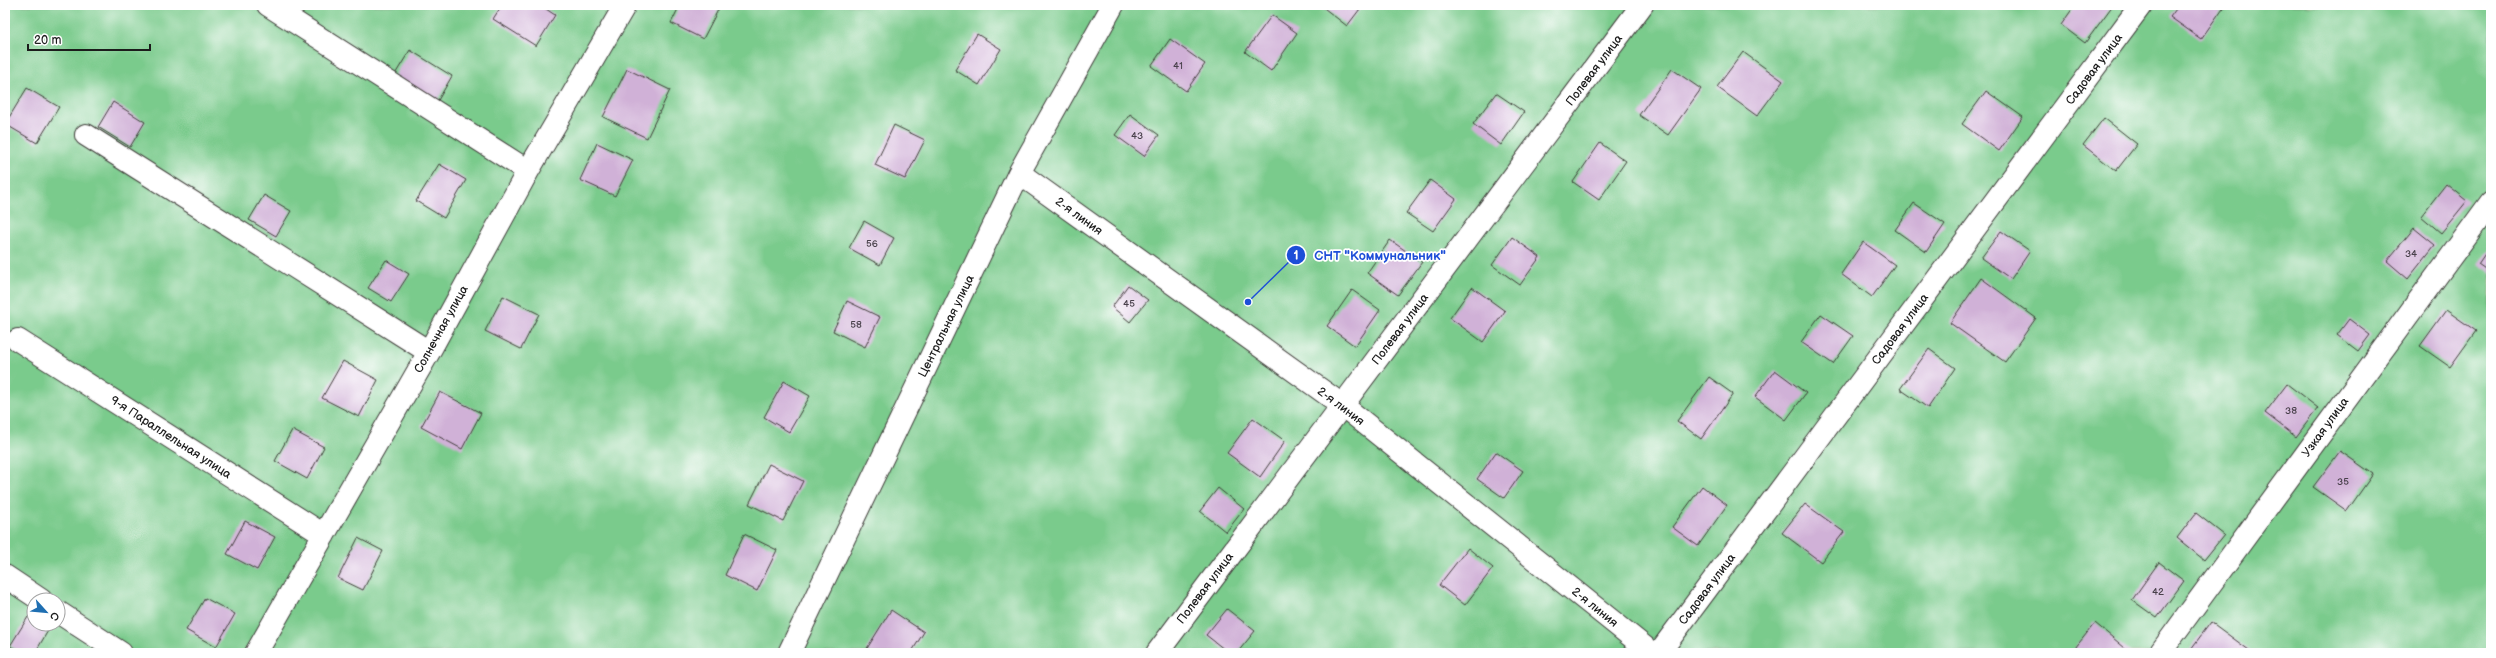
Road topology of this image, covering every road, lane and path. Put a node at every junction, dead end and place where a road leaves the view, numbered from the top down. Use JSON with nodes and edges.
{"nodes":[{"id":1,"x":268,"y":5,"type":"edge"},
{"id":2,"x":625,"y":5,"type":"edge"},
{"id":3,"x":1113,"y":5,"type":"edge"},
{"id":4,"x":1642,"y":5,"type":"edge"},
{"id":5,"x":2141,"y":5,"type":"edge"},
{"id":6,"x":86,"y":135,"type":"dead end"},
{"id":7,"x":528,"y":171,"type":"junction"},
{"id":8,"x":1019,"y":173,"type":"junction"},
{"id":9,"x":2491,"y":202,"type":"edge"},
{"id":10,"x":18,"y":340,"type":"dead end"},
{"id":11,"x":429,"y":352,"type":"junction"},
{"id":12,"x":1342,"y":406,"type":"junction"},
{"id":13,"x":324,"y":534,"type":"junction"},
{"id":14,"x":5,"y":576,"type":"edge"},
{"id":15,"x":29,"y":592,"type":"edge"},
{"id":16,"x":66,"y":617,"type":"edge"},
{"id":17,"x":121,"y":653,"type":"edge"},
{"id":18,"x":256,"y":653,"type":"edge"},
{"id":19,"x":789,"y":653,"type":"edge"},
{"id":20,"x":1157,"y":653,"type":"edge"},
{"id":21,"x":1652,"y":653,"type":"edge"},
{"id":22,"x":1659,"y":653,"type":"edge"},
{"id":23,"x":2160,"y":653,"type":"edge"}],
"edges":[{"from":1,"to":7,"type":"street"},
{"from":2,"to":7,"type":"street","name":"Солнечная улица"},
{"from":3,"to":8,"type":"street","name":"Центральная улица"},
{"from":4,"to":12,"type":"street","name":"Полевая улица"},
{"from":5,"to":22,"type":"street","name":"Садовая улица"},
{"from":6,"to":11,"type":"street"},
{"from":7,"to":11,"type":"street","name":"Солнечная улица"},
{"from":8,"to":12,"type":"street","name":"2-я линия"},
{"from":8,"to":19,"type":"street","name":"Центральная улица"},
{"from":9,"to":23,"type":"street","name":"Узкая улица"},
{"from":10,"to":13,"type":"street","name":"9-я Параллельная улица"},
{"from":11,"to":13,"type":"street","name":"Солнечная улица"},
{"from":12,"to":20,"type":"street","name":"Полевая улица"},
{"from":12,"to":21,"type":"street","name":"2-я линия"},
{"from":13,"to":18,"type":"street","name":"Солнечная улица"},
{"from":14,"to":15,"type":"street"},
{"from":16,"to":17,"type":"street"}]}
